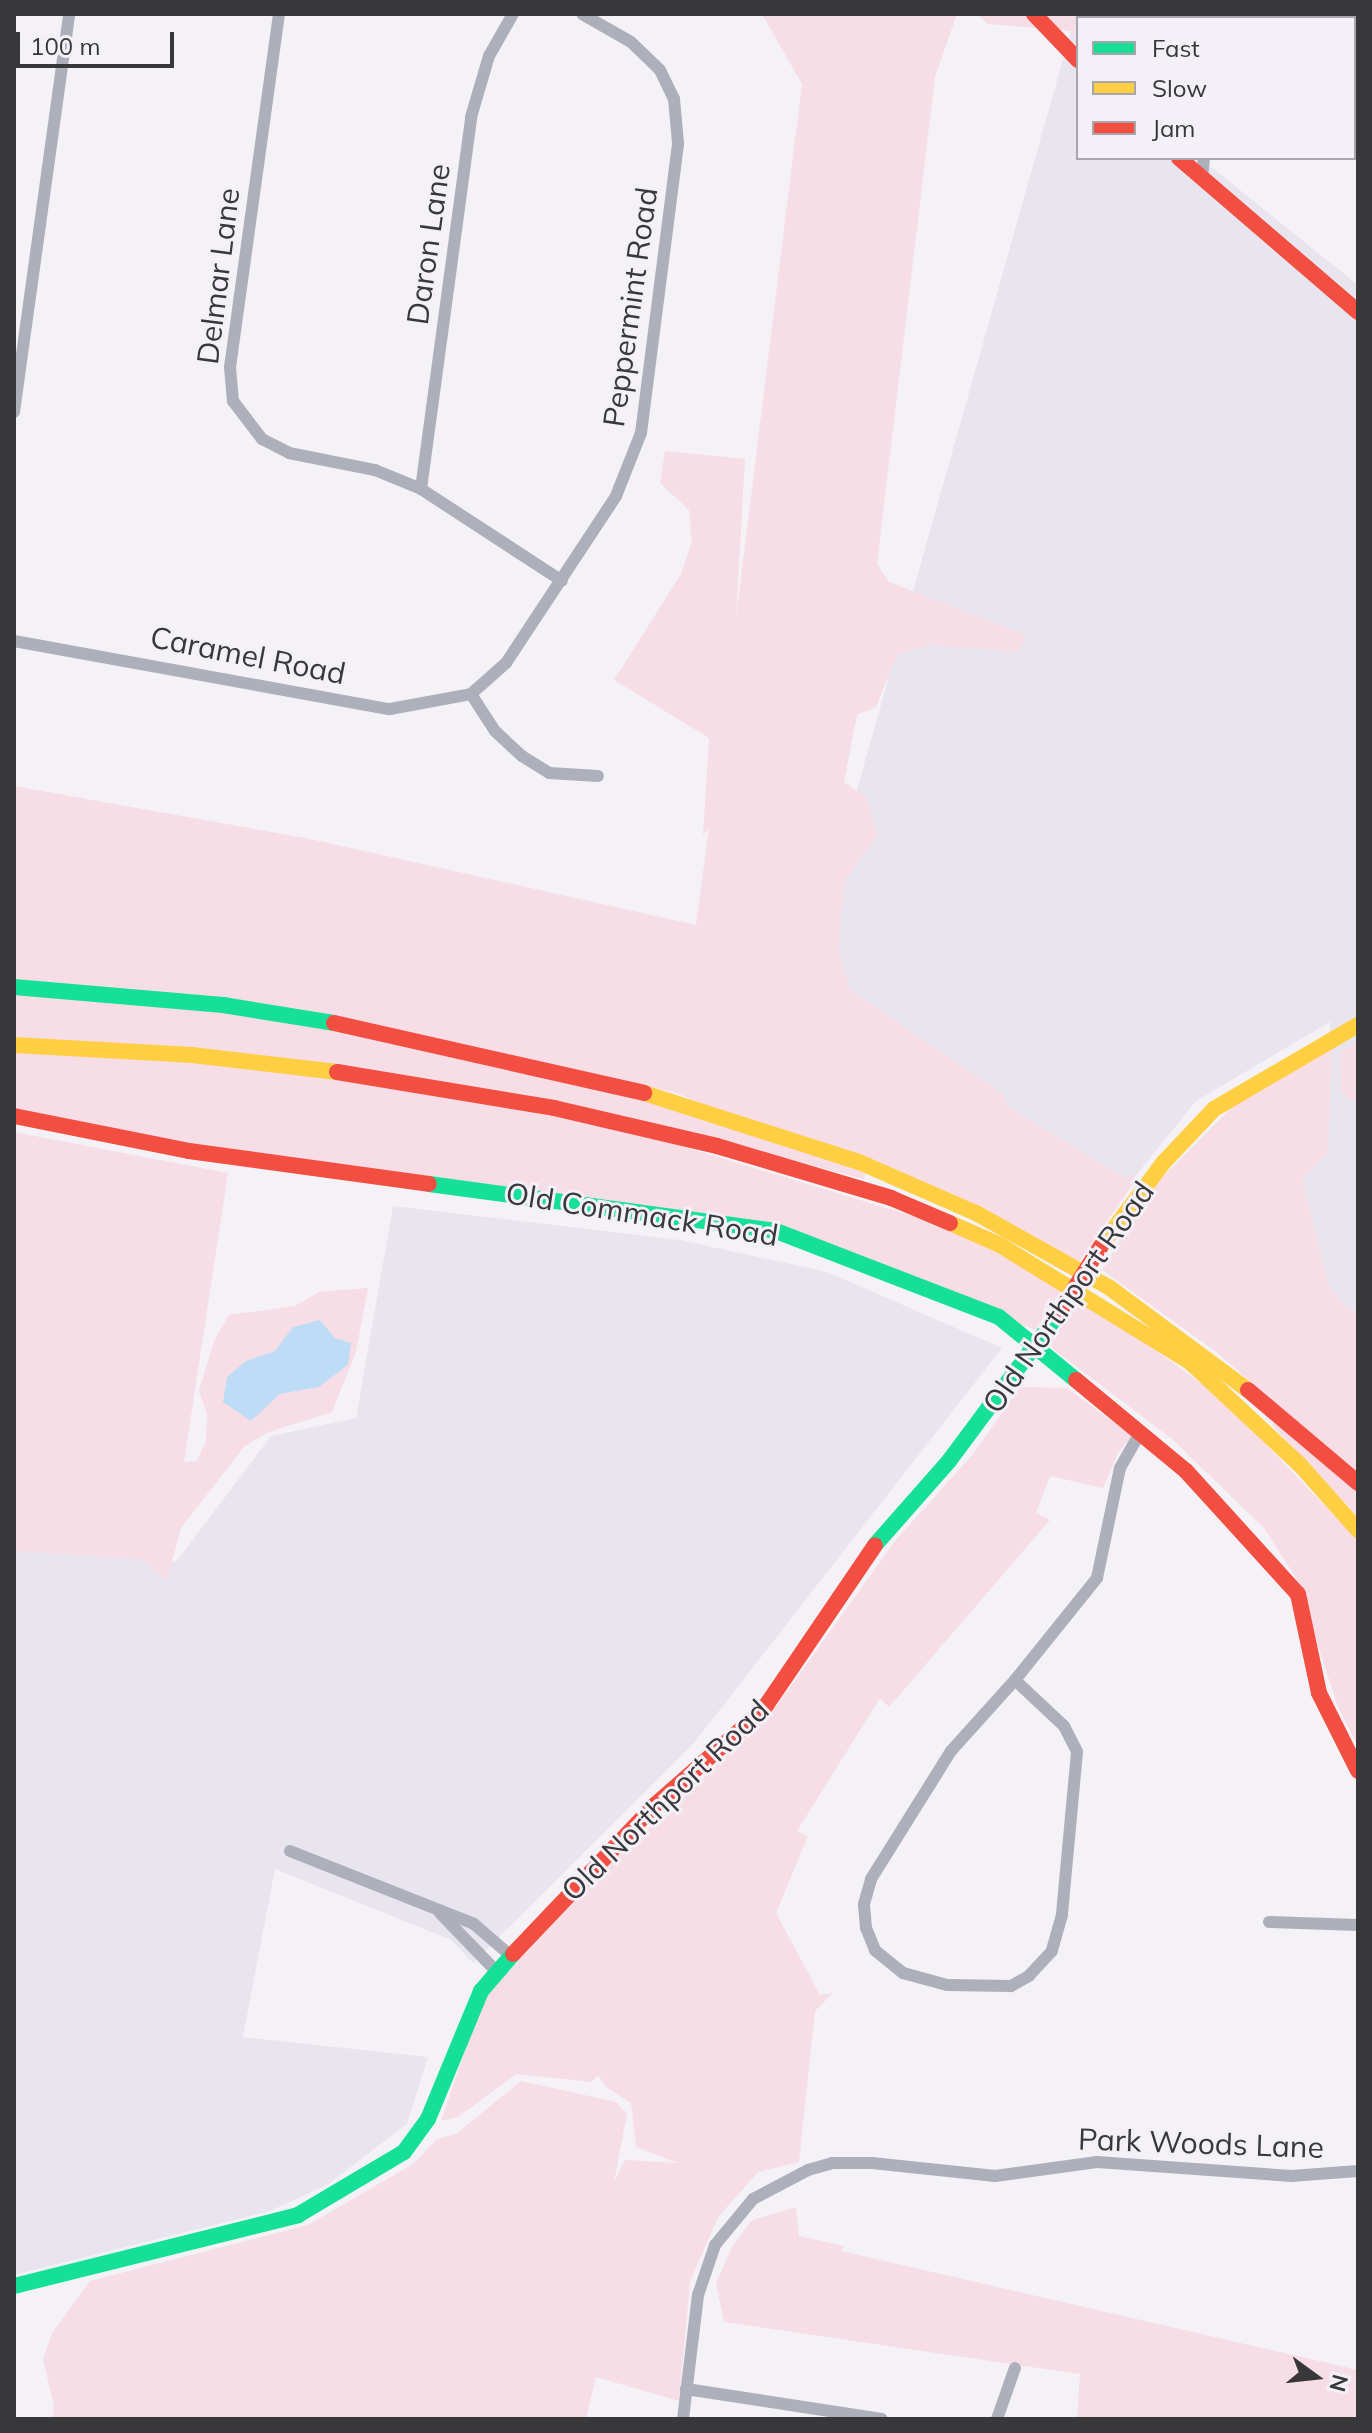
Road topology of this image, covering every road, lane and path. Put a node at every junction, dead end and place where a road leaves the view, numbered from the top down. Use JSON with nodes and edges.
{"nodes":[{"id":1,"x":69,"y":14,"type":"edge"},
{"id":2,"x":279,"y":14,"type":"edge"},
{"id":3,"x":513,"y":14,"type":"edge"},
{"id":4,"x":582,"y":14,"type":"edge"},
{"id":5,"x":1034,"y":14,"type":"edge"},
{"id":6,"x":1076,"y":58,"type":"edge"},
{"id":7,"x":1181,"y":160,"type":"edge"},
{"id":8,"x":1204,"y":160,"type":"edge"},
{"id":9,"x":1202,"y":177,"type":"junction"},
{"id":10,"x":1358,"y":312,"type":"edge"},
{"id":11,"x":14,"y":412,"type":"edge"},
{"id":12,"x":421,"y":489,"type":"junction"},
{"id":13,"x":562,"y":581,"type":"junction"},
{"id":14,"x":14,"y":641,"type":"edge"},
{"id":15,"x":471,"y":694,"type":"junction"},
{"id":16,"x":598,"y":776,"type":"dead end"},
{"id":17,"x":14,"y":987,"type":"edge"},
{"id":18,"x":1358,"y":1025,"type":"edge"},
{"id":19,"x":14,"y":1045,"type":"edge"},
{"id":20,"x":14,"y":1116,"type":"edge"},
{"id":21,"x":1035,"y":1343,"type":"junction"},
{"id":22,"x":1140,"y":1433,"type":"junction"},
{"id":23,"x":1358,"y":1483,"type":"edge"},
{"id":24,"x":1358,"y":1530,"type":"edge"},
{"id":25,"x":1015,"y":1680,"type":"junction"},
{"id":26,"x":1358,"y":1771,"type":"edge"},
{"id":27,"x":290,"y":1851,"type":"dead end"},
{"id":28,"x":435,"y":1908,"type":"junction"},
{"id":29,"x":1269,"y":1922,"type":"dead end"},
{"id":30,"x":1358,"y":1925,"type":"edge"},
{"id":31,"x":511,"y":1956,"type":"junction"},
{"id":32,"x":496,"y":1971,"type":"junction"},
{"id":33,"x":1358,"y":2171,"type":"edge"},
{"id":34,"x":14,"y":2286,"type":"edge"},
{"id":35,"x":1015,"y":2368,"type":"dead end"},
{"id":36,"x":686,"y":2389,"type":"junction"},
{"id":37,"x":847,"y":2416,"type":"edge"},
{"id":38,"x":683,"y":2419,"type":"edge"},
{"id":39,"x":882,"y":2419,"type":"edge"},
{"id":40,"x":997,"y":2419,"type":"edge"}],
"edges":[{"from":1,"to":11,"type":"street"},
{"from":2,"to":12,"type":"street","name":"Delmar Lane"},
{"from":3,"to":12,"type":"street","name":"Daron Lane"},
{"from":4,"to":13,"type":"street","name":"Peppermint Road"},
{"from":5,"to":6,"type":"main road"},
{"from":7,"to":9,"type":"main road"},
{"from":8,"to":9,"type":"street"},
{"from":9,"to":10,"type":"main road"},
{"from":12,"to":13,"type":"street","name":"Delmar Lane"},
{"from":13,"to":15,"type":"street","name":"Peppermint Road"},
{"from":14,"to":15,"type":"street","name":"Caramel Road"},
{"from":15,"to":16,"type":"street"},
{"from":17,"to":23,"type":"main road"},
{"from":18,"to":21,"type":"main road","name":"Old Northport Road","bridge":true},
{"from":19,"to":24,"type":"main road"},
{"from":20,"to":21,"type":"main road","name":"Old Commack Road"},
{"from":21,"to":22,"type":"main road","name":"Old Commack Road"},
{"from":21,"to":31,"type":"main road","name":"Old Northport Road"},
{"from":22,"to":25,"type":"street"},
{"from":22,"to":26,"type":"main road","name":"Old Commack Road"},
{"from":25,"to":25,"type":"street"},
{"from":27,"to":28,"type":"street"},
{"from":28,"to":31,"type":"street"},
{"from":28,"to":32,"type":"street"},
{"from":29,"to":30,"type":"street"},
{"from":31,"to":32,"type":"main road","name":"Old Northport Road"},
{"from":32,"to":34,"type":"main road","name":"Old Northport Road"},
{"from":33,"to":36,"type":"street","name":"Park Woods Lane"},
{"from":35,"to":40,"type":"street"},
{"from":36,"to":37,"type":"street"},
{"from":36,"to":38,"type":"street","name":"Park Woods Lane"},
{"from":37,"to":39,"type":"street"}]}
